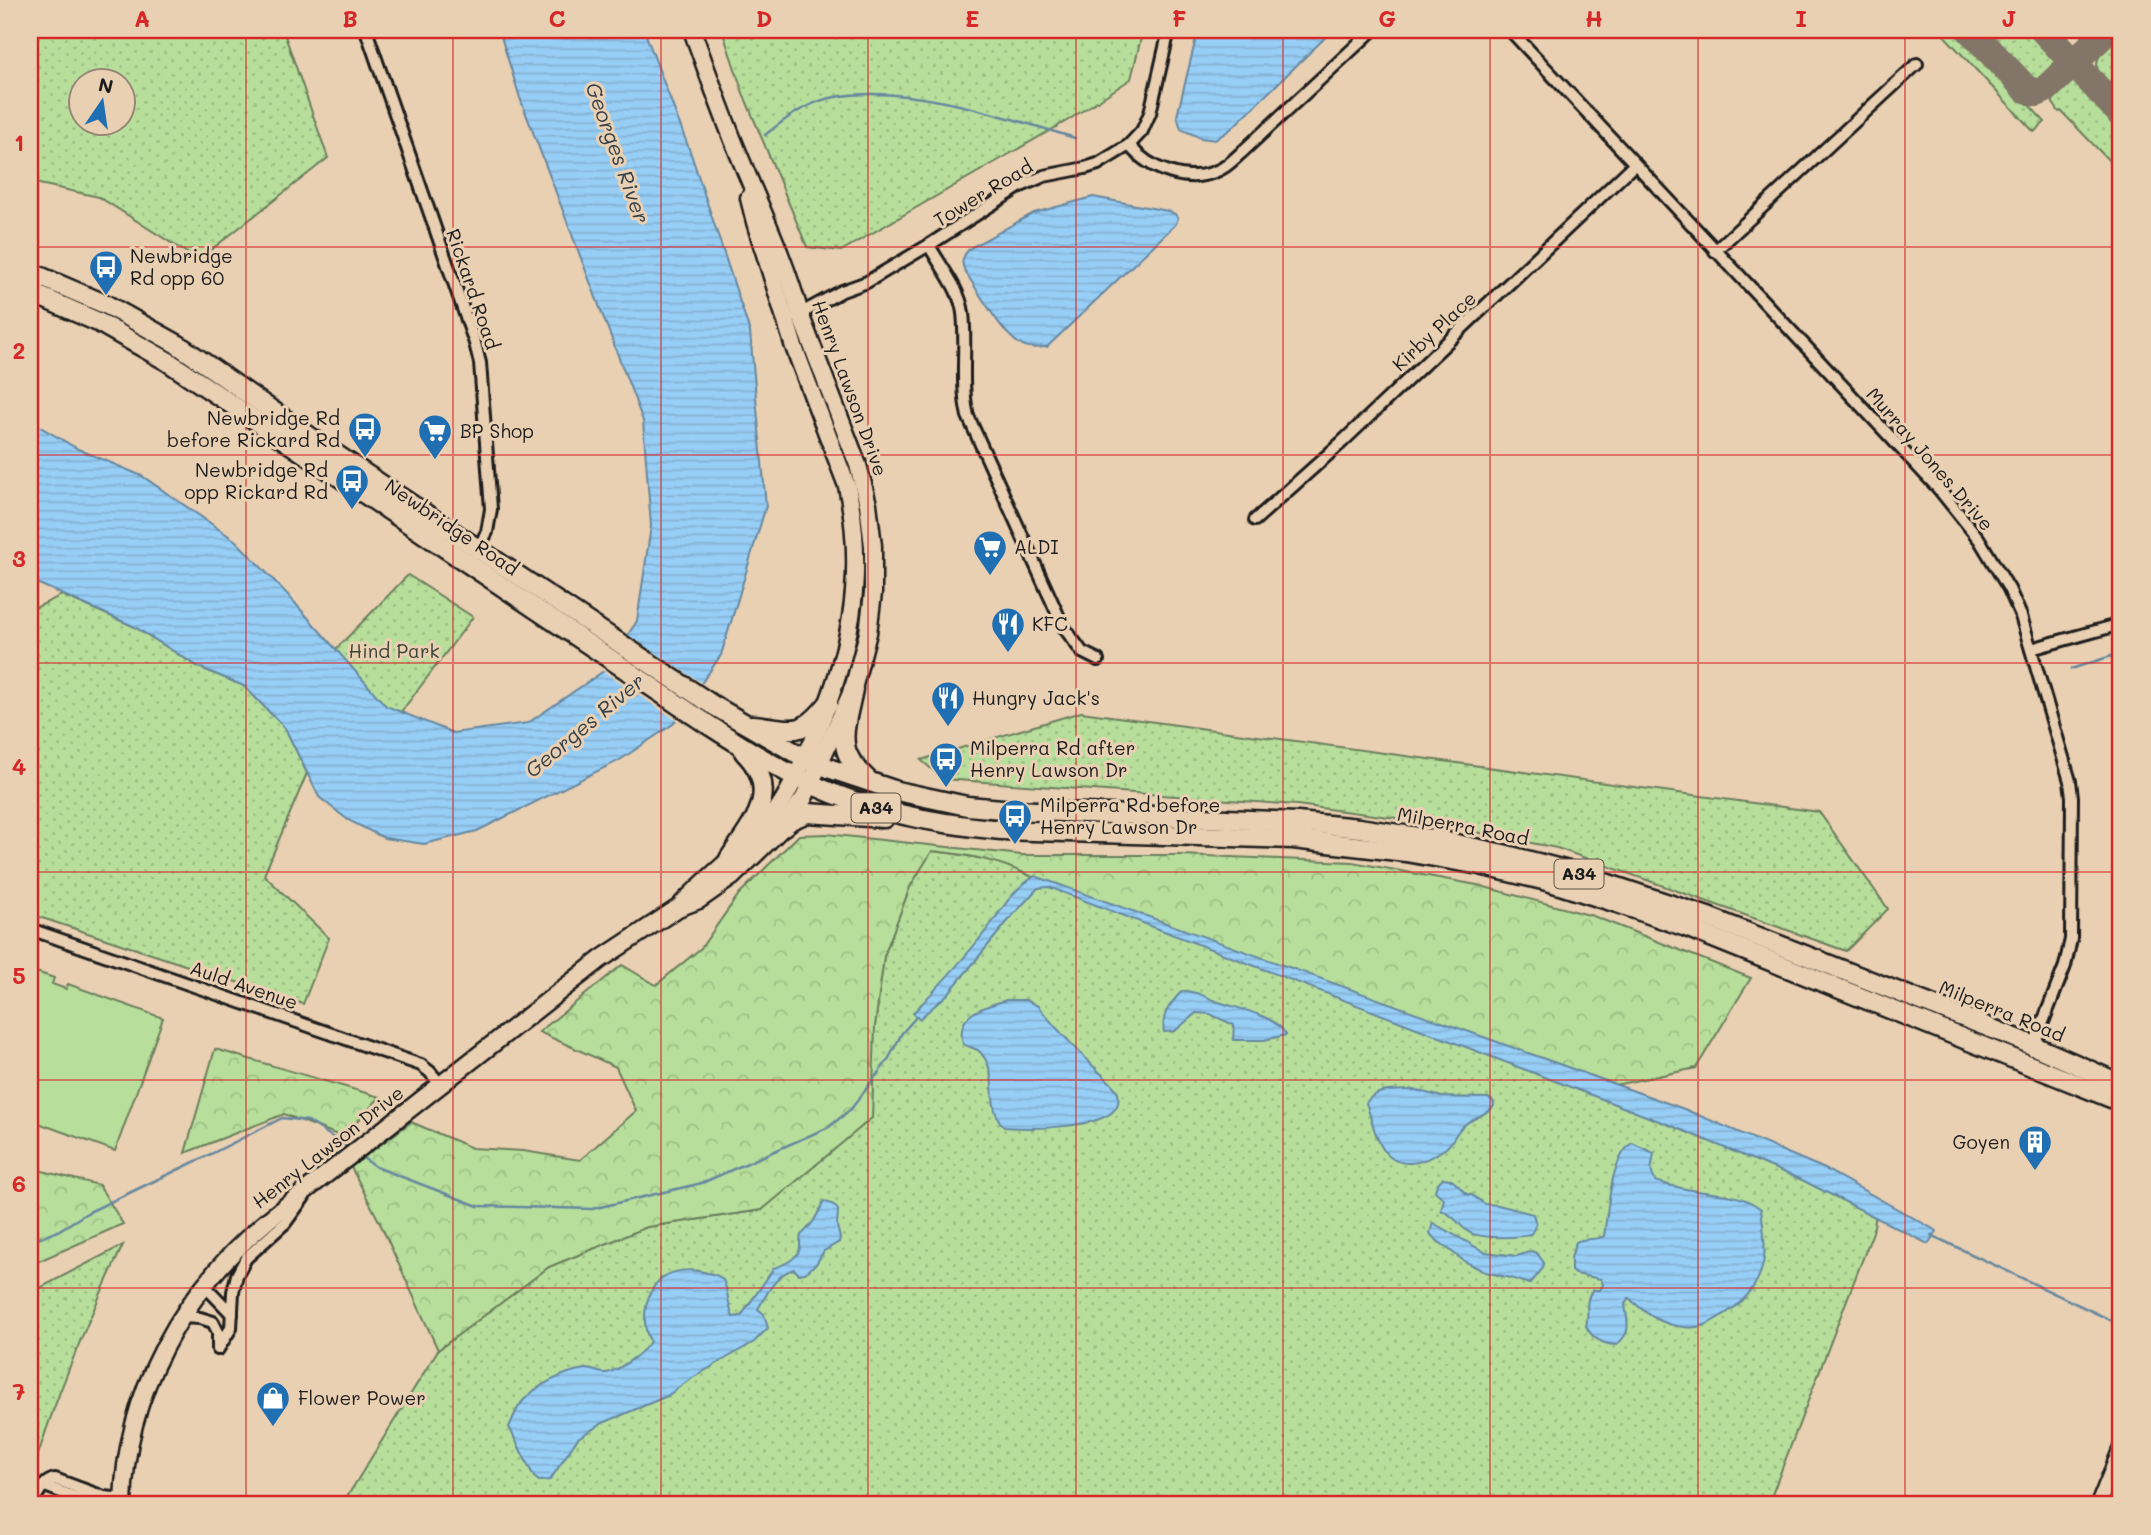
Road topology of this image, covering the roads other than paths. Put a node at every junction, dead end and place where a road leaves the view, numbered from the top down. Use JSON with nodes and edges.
{"nodes":[{"id":1,"x":366,"y":30,"type":"edge"},
{"id":2,"x":692,"y":30,"type":"edge"},
{"id":3,"x":1169,"y":30,"type":"edge"},
{"id":4,"x":1373,"y":30,"type":"edge"},
{"id":5,"x":1510,"y":30,"type":"edge"},
{"id":6,"x":1917,"y":64,"type":"dead end"},
{"id":7,"x":1129,"y":145,"type":"junction"},
{"id":8,"x":1635,"y":164,"type":"junction"},
{"id":9,"x":929,"y":245,"type":"junction"},
{"id":10,"x":1716,"y":251,"type":"junction"},
{"id":11,"x":30,"y":272,"type":"edge"},
{"id":12,"x":30,"y":292,"type":"edge"},
{"id":13,"x":793,"y":318,"type":"junction"},
{"id":14,"x":1255,"y":520,"type":"dead end"},
{"id":15,"x":474,"y":557,"type":"junction"},
{"id":16,"x":2121,"y":624,"type":"edge"},
{"id":17,"x":2031,"y":649,"type":"junction"},
{"id":18,"x":1098,"y":660,"type":"dead end"},
{"id":19,"x":853,"y":689,"type":"junction"},
{"id":20,"x":828,"y":704,"type":"junction"},
{"id":21,"x":745,"y":724,"type":"junction"},
{"id":22,"x":730,"y":739,"type":"junction"},
{"id":23,"x":812,"y":761,"type":"junction"},
{"id":24,"x":803,"y":780,"type":"junction"},
{"id":25,"x":871,"y":783,"type":"junction"},
{"id":26,"x":944,"y":823,"type":"junction"},
{"id":27,"x":784,"y":826,"type":"junction"},
{"id":28,"x":729,"y":859,"type":"junction"},
{"id":29,"x":678,"y":908,"type":"junction"},
{"id":30,"x":30,"y":929,"type":"edge"},
{"id":31,"x":2034,"y":1045,"type":"junction"},
{"id":32,"x":2027,"y":1063,"type":"junction"},
{"id":33,"x":2121,"y":1084,"type":"edge"},
{"id":34,"x":441,"y":1085,"type":"junction"},
{"id":35,"x":2121,"y":1102,"type":"edge"},
{"id":36,"x":314,"y":1184,"type":"junction"},
{"id":37,"x":204,"y":1285,"type":"junction"},
{"id":38,"x":232,"y":1314,"type":"junction"},
{"id":39,"x":181,"y":1317,"type":"junction"},
{"id":40,"x":2121,"y":1448,"type":"edge"},
{"id":41,"x":123,"y":1502,"type":"edge"},
{"id":42,"x":32,"y":1505,"type":"edge"},
{"id":43,"x":2098,"y":1505,"type":"edge"}],
"edges":[{"from":1,"to":15,"type":"street","name":"Rickard Road"},
{"from":2,"to":13,"type":"main road","name":"Henry Lawson Drive"},
{"from":3,"to":7,"type":"street","name":"Tower Road"},
{"from":4,"to":7,"type":"street"},
{"from":5,"to":8,"type":"street","name":"Murray Jones Drive"},
{"from":6,"to":10,"type":"street"},
{"from":7,"to":9,"type":"street","name":"Tower Road"},
{"from":8,"to":10,"type":"street","name":"Murray Jones Drive"},
{"from":8,"to":14,"type":"street","name":"Kirby Place"},
{"from":9,"to":13,"type":"street","name":"Tower Road"},
{"from":9,"to":18,"type":"street"},
{"from":10,"to":17,"type":"street","name":"Murray Jones Drive"},
{"from":11,"to":15,"type":"highway","name":"Newbridge Road","number":"A34"},
{"from":12,"to":15,"type":"highway","name":"Newbridge Road","number":"A34"},
{"from":13,"to":19,"type":"main road","name":"Henry Lawson Drive"},
{"from":13,"to":20,"type":"main road","name":"Henry Lawson Drive"},
{"from":15,"to":21,"type":"highway","name":"Newbridge Road","number":"A34"},
{"from":15,"to":22,"type":"highway","name":"Newbridge Road","number":"A34"},
{"from":16,"to":17,"type":"street"},
{"from":17,"to":31,"type":"street","name":"Murray Jones Drive"},
{"from":19,"to":23,"type":"main road","name":"Henry Lawson Drive"},
{"from":19,"to":25,"type":"highway"},
{"from":20,"to":21,"type":"highway"},
{"from":20,"to":23,"type":"main road","name":"Henry Lawson Drive"},
{"from":21,"to":23,"type":"highway","name":"Newbridge Road","number":"A34"},
{"from":22,"to":24,"type":"highway","name":"Newbridge Road","number":"A34"},
{"from":22,"to":28,"type":"highway"},
{"from":23,"to":24,"type":"main road","name":"Henry Lawson Drive"},
{"from":23,"to":25,"type":"highway","name":"Milperra Road","number":"A34"},
{"from":24,"to":26,"type":"highway","name":"Milperra Road","number":"A34"},
{"from":24,"to":27,"type":"main road","name":"Henry Lawson Drive"},
{"from":24,"to":28,"type":"main road","name":"Henry Lawson Drive"},
{"from":25,"to":31,"type":"highway","name":"Milperra Road","number":"A34"},
{"from":26,"to":27,"type":"highway"},
{"from":26,"to":32,"type":"highway","name":"Milperra Road","number":"A34"},
{"from":27,"to":29,"type":"main road","name":"Henry Lawson Drive"},
{"from":28,"to":29,"type":"main road","name":"Henry Lawson Drive"},
{"from":29,"to":34,"type":"main road","name":"Henry Lawson Drive"},
{"from":30,"to":34,"type":"street","name":"Auld Avenue"},
{"from":31,"to":32,"type":"street","name":"Murray Jones Drive"},
{"from":31,"to":33,"type":"highway","name":"Milperra Road","number":"A34"},
{"from":32,"to":35,"type":"highway","name":"Milperra Road","number":"A34"},
{"from":34,"to":36,"type":"main road","name":"Henry Lawson Drive"},
{"from":36,"to":37,"type":"main road","name":"Henry Lawson Drive"},
{"from":36,"to":38,"type":"street"},
{"from":37,"to":38,"type":"street"},
{"from":37,"to":39,"type":"main road","name":"Henry Lawson Drive"},
{"from":38,"to":39,"type":"street"},
{"from":39,"to":41,"type":"main road","name":"Henry Lawson Drive"},
{"from":40,"to":43,"type":"main road"},
{"from":41,"to":42,"type":"street"}]}
